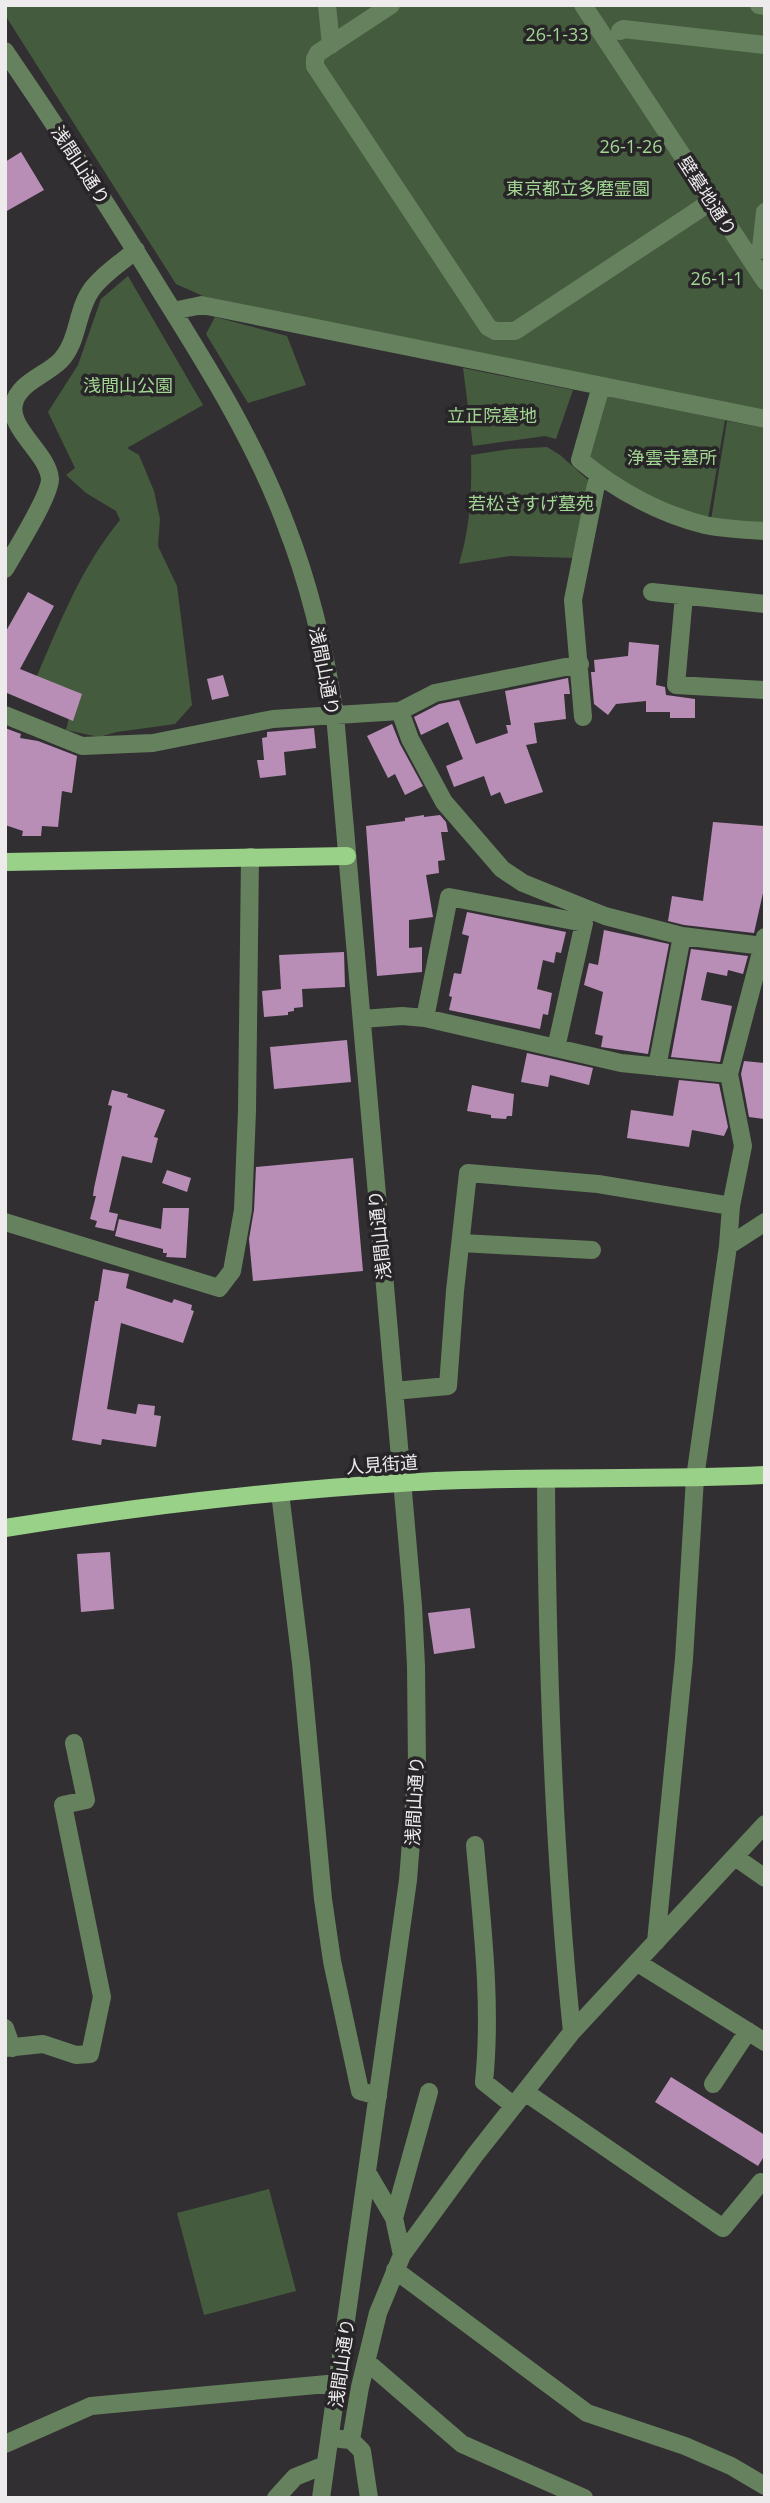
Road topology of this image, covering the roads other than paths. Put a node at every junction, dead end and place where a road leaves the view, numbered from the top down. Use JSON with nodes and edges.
{"nodes":[{"id":1,"x":327,"y":5,"type":"edge"},
{"id":2,"x":391,"y":5,"type":"edge"},
{"id":3,"x":583,"y":5,"type":"edge"},
{"id":4,"x":759,"y":5,"type":"edge"},
{"id":5,"x":765,"y":6,"type":"edge"},
{"id":6,"x":620,"y":31,"type":"dead end"},
{"id":7,"x":331,"y":45,"type":"junction"},
{"id":8,"x":765,"y":45,"type":"edge"},
{"id":9,"x":5,"y":51,"type":"edge"},
{"id":10,"x":712,"y":201,"type":"junction"},
{"id":11,"x":765,"y":212,"type":"edge"},
{"id":12,"x":136,"y":250,"type":"junction"},
{"id":13,"x":749,"y":257,"type":"junction"},
{"id":14,"x":765,"y":281,"type":"edge"},
{"id":15,"x":173,"y":311,"type":"junction"},
{"id":16,"x":601,"y":386,"type":"junction"},
{"id":17,"x":765,"y":419,"type":"edge"},
{"id":18,"x":598,"y":475,"type":"junction"},
{"id":19,"x":765,"y":531,"type":"edge"},
{"id":20,"x":5,"y":569,"type":"edge"},
{"id":21,"x":652,"y":592,"type":"dead end"},
{"id":22,"x":684,"y":596,"type":"junction"},
{"id":23,"x":765,"y":604,"type":"edge"},
{"id":24,"x":580,"y":664,"type":"junction"},
{"id":25,"x":765,"y":690,"type":"edge"},
{"id":26,"x":400,"y":711,"type":"junction"},
{"id":27,"x":5,"y":715,"type":"edge"},
{"id":28,"x":335,"y":715,"type":"junction"},
{"id":29,"x":583,"y":718,"type":"dead end"},
{"id":30,"x":347,"y":856,"type":"junction"},
{"id":31,"x":250,"y":857,"type":"junction"},
{"id":32,"x":5,"y":862,"type":"edge"},
{"id":33,"x":682,"y":936,"type":"junction"},
{"id":34,"x":764,"y":942,"type":"edge"},
{"id":35,"x":425,"y":1018,"type":"junction"},
{"id":36,"x":362,"y":1019,"type":"junction"},
{"id":37,"x":556,"y":1048,"type":"junction"},
{"id":38,"x":657,"y":1067,"type":"junction"},
{"id":39,"x":729,"y":1074,"type":"junction"},
{"id":40,"x":731,"y":1206,"type":"junction"},
{"id":41,"x":5,"y":1222,"type":"edge"},
{"id":42,"x":765,"y":1222,"type":"edge"},
{"id":43,"x":461,"y":1243,"type":"junction"},
{"id":44,"x":728,"y":1246,"type":"junction"},
{"id":45,"x":592,"y":1250,"type":"dead end"},
{"id":46,"x":394,"y":1391,"type":"junction"},
{"id":47,"x":765,"y":1475,"type":"edge"},
{"id":48,"x":695,"y":1478,"type":"junction"},
{"id":49,"x":546,"y":1479,"type":"junction"},
{"id":50,"x":401,"y":1482,"type":"junction"},
{"id":51,"x":280,"y":1493,"type":"junction"},
{"id":52,"x":5,"y":1528,"type":"edge"},
{"id":53,"x":74,"y":1743,"type":"dead end"},
{"id":54,"x":765,"y":1824,"type":"edge"},
{"id":55,"x":475,"y":1845,"type":"dead end"},
{"id":56,"x":735,"y":1857,"type":"junction"},
{"id":57,"x":765,"y":1878,"type":"edge"},
{"id":58,"x":656,"y":1942,"type":"junction"},
{"id":59,"x":639,"y":1963,"type":"junction"},
{"id":60,"x":5,"y":2028,"type":"edge"},
{"id":61,"x":748,"y":2031,"type":"junction"},
{"id":62,"x":572,"y":2032,"type":"junction"},
{"id":63,"x":765,"y":2042,"type":"edge"},
{"id":64,"x":8,"y":2048,"type":"edge"},
{"id":65,"x":713,"y":2084,"type":"dead end"},
{"id":66,"x":429,"y":2092,"type":"dead end"},
{"id":67,"x":378,"y":2096,"type":"junction"},
{"id":68,"x":520,"y":2099,"type":"junction"},
{"id":69,"x":367,"y":2172,"type":"junction"},
{"id":70,"x":765,"y":2185,"type":"edge"},
{"id":71,"x":394,"y":2218,"type":"junction"},
{"id":72,"x":399,"y":2263,"type":"junction"},
{"id":73,"x":367,"y":2362,"type":"junction"},
{"id":74,"x":338,"y":2383,"type":"junction"},
{"id":75,"x":330,"y":2439,"type":"junction"},
{"id":76,"x":351,"y":2440,"type":"junction"},
{"id":77,"x":5,"y":2444,"type":"edge"},
{"id":78,"x":325,"y":2465,"type":"junction"},
{"id":79,"x":765,"y":2489,"type":"edge"},
{"id":80,"x":581,"y":2496,"type":"edge"},
{"id":81,"x":276,"y":2498,"type":"edge"},
{"id":82,"x":321,"y":2498,"type":"edge"},
{"id":83,"x":369,"y":2498,"type":"edge"},
{"id":84,"x":762,"y":2498,"type":"edge"}],
"edges":[{"from":1,"to":7,"type":"street"},
{"from":2,"to":7,"type":"street"},
{"from":3,"to":10,"type":"street","name":"壁墓地通り"},
{"from":4,"to":5,"type":"street"},
{"from":6,"to":8,"type":"street"},
{"from":7,"to":10,"type":"street"},
{"from":9,"to":12,"type":"street","name":"浅間山通り"},
{"from":10,"to":13,"type":"street","name":"壁墓地通り"},
{"from":11,"to":13,"type":"street"},
{"from":12,"to":15,"type":"street","name":"浅間山通り"},
{"from":12,"to":20,"type":"street"},
{"from":13,"to":14,"type":"street","name":"壁墓地通り"},
{"from":15,"to":16,"type":"street"},
{"from":15,"to":28,"type":"street","name":"浅間山通り"},
{"from":16,"to":17,"type":"street"},
{"from":16,"to":18,"type":"street"},
{"from":18,"to":19,"type":"street"},
{"from":18,"to":24,"type":"street"},
{"from":21,"to":22,"type":"street"},
{"from":22,"to":23,"type":"street"},
{"from":22,"to":25,"type":"street"},
{"from":24,"to":26,"type":"street"},
{"from":24,"to":29,"type":"street"},
{"from":26,"to":28,"type":"street"},
{"from":26,"to":33,"type":"street"},
{"from":27,"to":28,"type":"street"},
{"from":28,"to":30,"type":"street","name":"浅間山通り"},
{"from":30,"to":31,"type":"main road"},
{"from":30,"to":36,"type":"street","name":"浅間山通り"},
{"from":31,"to":32,"type":"main road"},
{"from":31,"to":41,"type":"street"},
{"from":33,"to":34,"type":"street"},
{"from":33,"to":38,"type":"street"},
{"from":34,"to":39,"type":"street"},
{"from":35,"to":36,"type":"street"},
{"from":35,"to":37,"type":"street"},
{"from":35,"to":37,"type":"street"},
{"from":36,"to":46,"type":"street","name":"浅間山通り"},
{"from":37,"to":38,"type":"street"},
{"from":38,"to":39,"type":"street"},
{"from":39,"to":40,"type":"street"},
{"from":40,"to":43,"type":"street"},
{"from":40,"to":44,"type":"street"},
{"from":42,"to":44,"type":"street"},
{"from":43,"to":45,"type":"street"},
{"from":43,"to":46,"type":"street"},
{"from":44,"to":48,"type":"street"},
{"from":46,"to":50,"type":"street","name":"浅間山通り"},
{"from":47,"to":48,"type":"main road","name":"人見街道"},
{"from":48,"to":49,"type":"main road","name":"人見街道"},
{"from":48,"to":58,"type":"street"},
{"from":49,"to":50,"type":"main road","name":"人見街道"},
{"from":49,"to":62,"type":"street"},
{"from":50,"to":51,"type":"main road","name":"人見街道"},
{"from":50,"to":67,"type":"street","name":"浅間山通り"},
{"from":51,"to":52,"type":"main road","name":"人見街道"},
{"from":51,"to":67,"type":"street"},
{"from":53,"to":64,"type":"street"},
{"from":54,"to":56,"type":"street"},
{"from":55,"to":68,"type":"street"},
{"from":56,"to":57,"type":"street"},
{"from":56,"to":58,"type":"street"},
{"from":58,"to":59,"type":"street"},
{"from":59,"to":61,"type":"street"},
{"from":59,"to":62,"type":"street"},
{"from":60,"to":64,"type":"street"},
{"from":61,"to":63,"type":"street"},
{"from":61,"to":65,"type":"street"},
{"from":62,"to":68,"type":"street"},
{"from":66,"to":71,"type":"street"},
{"from":67,"to":69,"type":"street","name":"浅間山通り"},
{"from":68,"to":70,"type":"street"},
{"from":68,"to":72,"type":"street"},
{"from":69,"to":71,"type":"street"},
{"from":69,"to":74,"type":"street","name":"浅間山通り"},
{"from":71,"to":72,"type":"street"},
{"from":72,"to":73,"type":"street"},
{"from":72,"to":79,"type":"street"},
{"from":73,"to":76,"type":"street"},
{"from":73,"to":80,"type":"street"},
{"from":74,"to":75,"type":"street","name":"浅間山通り"},
{"from":74,"to":77,"type":"street"},
{"from":75,"to":76,"type":"street"},
{"from":75,"to":78,"type":"street","name":"浅間山通り"},
{"from":76,"to":83,"type":"street"},
{"from":78,"to":81,"type":"street"},
{"from":78,"to":82,"type":"street","name":"浅間山通り"},
{"from":79,"to":84,"type":"street"}]}
